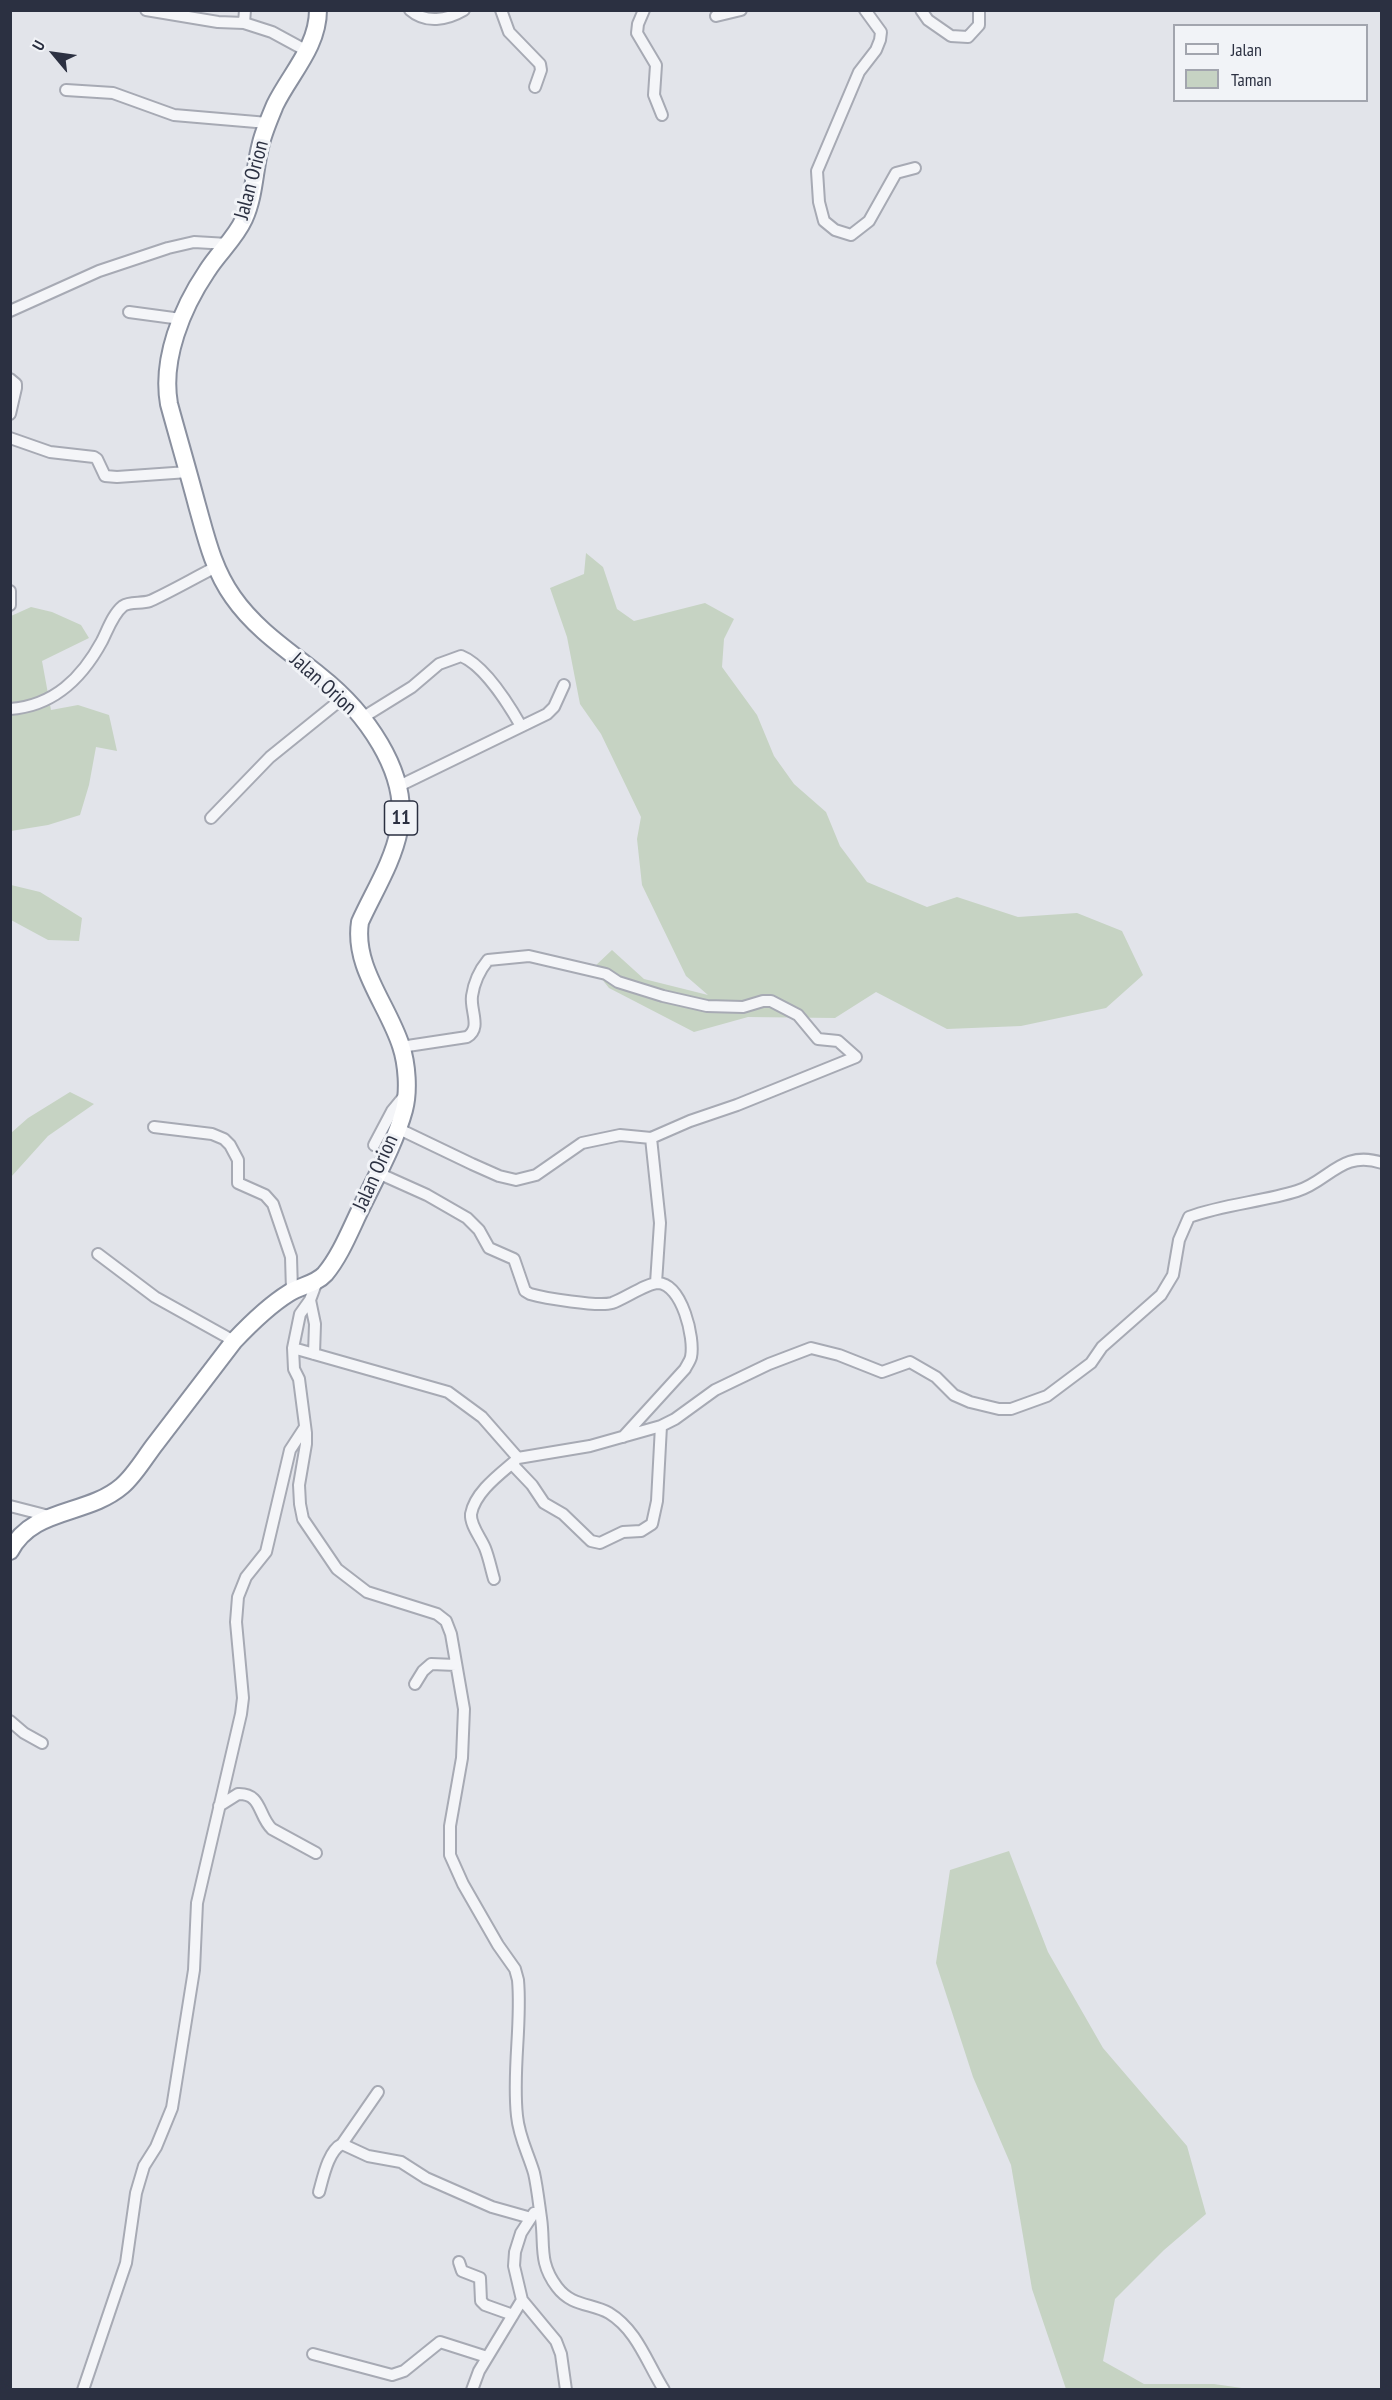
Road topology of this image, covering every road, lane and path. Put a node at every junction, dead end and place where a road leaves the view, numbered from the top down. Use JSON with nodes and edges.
{"nodes":[{"id":1,"x":146,"y":10,"type":"edge"},
{"id":2,"x":245,"y":10,"type":"edge"},
{"id":3,"x":318,"y":10,"type":"edge"},
{"id":4,"x":410,"y":10,"type":"edge"},
{"id":5,"x":464,"y":10,"type":"edge"},
{"id":6,"x":501,"y":10,"type":"edge"},
{"id":7,"x":741,"y":10,"type":"edge"},
{"id":8,"x":865,"y":10,"type":"edge"},
{"id":9,"x":921,"y":10,"type":"edge"},
{"id":10,"x":980,"y":10,"type":"edge"},
{"id":11,"x":641,"y":11,"type":"edge"},
{"id":12,"x":716,"y":16,"type":"dead end"},
{"id":13,"x":244,"y":23,"type":"junction"},
{"id":14,"x":307,"y":51,"type":"junction"},
{"id":15,"x":535,"y":87,"type":"dead end"},
{"id":16,"x":66,"y":90,"type":"dead end"},
{"id":17,"x":662,"y":115,"type":"dead end"},
{"id":18,"x":268,"y":123,"type":"junction"},
{"id":19,"x":915,"y":168,"type":"dead end"},
{"id":20,"x":228,"y":244,"type":"junction"},
{"id":21,"x":10,"y":310,"type":"edge"},
{"id":22,"x":129,"y":312,"type":"dead end"},
{"id":23,"x":181,"y":319,"type":"junction"},
{"id":24,"x":10,"y":379,"type":"edge"},
{"id":25,"x":10,"y":414,"type":"edge"},
{"id":26,"x":10,"y":438,"type":"edge"},
{"id":27,"x":188,"y":472,"type":"junction"},
{"id":28,"x":216,"y":567,"type":"junction"},
{"id":29,"x":10,"y":591,"type":"edge"},
{"id":30,"x":10,"y":605,"type":"edge"},
{"id":31,"x":564,"y":685,"type":"dead end"},
{"id":32,"x":343,"y":698,"type":"junction"},
{"id":33,"x":10,"y":709,"type":"edge"},
{"id":34,"x":362,"y":718,"type":"junction"},
{"id":35,"x":521,"y":726,"type":"junction"},
{"id":36,"x":399,"y":786,"type":"junction"},
{"id":37,"x":211,"y":818,"type":"dead end"},
{"id":38,"x":401,"y":1047,"type":"junction"},
{"id":39,"x":406,"y":1094,"type":"junction"},
{"id":40,"x":154,"y":1127,"type":"dead end"},
{"id":41,"x":397,"y":1128,"type":"junction"},
{"id":42,"x":651,"y":1138,"type":"junction"},
{"id":43,"x":374,"y":1145,"type":"dead end"},
{"id":44,"x":1382,"y":1163,"type":"edge"},
{"id":45,"x":378,"y":1173,"type":"junction"},
{"id":46,"x":98,"y":1254,"type":"dead end"},
{"id":47,"x":317,"y":1281,"type":"junction"},
{"id":48,"x":656,"y":1282,"type":"junction"},
{"id":49,"x":292,"y":1291,"type":"junction"},
{"id":50,"x":310,"y":1300,"type":"junction"},
{"id":51,"x":234,"y":1341,"type":"junction"},
{"id":52,"x":293,"y":1348,"type":"junction"},
{"id":53,"x":314,"y":1354,"type":"junction"},
{"id":54,"x":660,"y":1425,"type":"junction"},
{"id":55,"x":305,"y":1427,"type":"junction"},
{"id":56,"x":623,"y":1438,"type":"junction"},
{"id":57,"x":515,"y":1461,"type":"junction"},
{"id":58,"x":10,"y":1506,"type":"edge"},
{"id":59,"x":49,"y":1516,"type":"junction"},
{"id":60,"x":10,"y":1551,"type":"edge"},
{"id":61,"x":494,"y":1579,"type":"dead end"},
{"id":62,"x":456,"y":1665,"type":"junction"},
{"id":63,"x":415,"y":1684,"type":"dead end"},
{"id":64,"x":10,"y":1721,"type":"edge"},
{"id":65,"x":42,"y":1743,"type":"dead end"},
{"id":66,"x":219,"y":1806,"type":"junction"},
{"id":67,"x":316,"y":1853,"type":"dead end"},
{"id":68,"x":378,"y":2092,"type":"dead end"},
{"id":69,"x":342,"y":2144,"type":"junction"},
{"id":70,"x":319,"y":2192,"type":"dead end"},
{"id":71,"x":538,"y":2205,"type":"junction"},
{"id":72,"x":531,"y":2218,"type":"junction"},
{"id":73,"x":459,"y":2262,"type":"dead end"},
{"id":74,"x":522,"y":2300,"type":"junction"},
{"id":75,"x":513,"y":2315,"type":"junction"},
{"id":76,"x":313,"y":2354,"type":"dead end"},
{"id":77,"x":487,"y":2357,"type":"junction"},
{"id":78,"x":83,"y":2390,"type":"edge"},
{"id":79,"x":472,"y":2390,"type":"edge"},
{"id":80,"x":566,"y":2390,"type":"edge"},
{"id":81,"x":664,"y":2390,"type":"edge"}],
"edges":[{"from":1,"to":13,"type":"street"},
{"from":2,"to":13,"type":"street"},
{"from":3,"to":14,"type":"highway","name":"Jalan Orion","number":"11"},
{"from":4,"to":5,"type":"street"},
{"from":6,"to":15,"type":"street"},
{"from":7,"to":12,"type":"street"},
{"from":8,"to":19,"type":"street"},
{"from":9,"to":10,"type":"street"},
{"from":11,"to":17,"type":"street"},
{"from":13,"to":14,"type":"street"},
{"from":14,"to":18,"type":"highway","name":"Jalan Orion","number":"11"},
{"from":16,"to":18,"type":"street"},
{"from":18,"to":20,"type":"highway","name":"Jalan Orion","number":"11"},
{"from":20,"to":21,"type":"street"},
{"from":20,"to":23,"type":"highway","name":"Jalan Orion","number":"11"},
{"from":22,"to":23,"type":"street"},
{"from":23,"to":27,"type":"highway","name":"Jalan Orion","number":"11"},
{"from":24,"to":25,"type":"street"},
{"from":26,"to":27,"type":"street"},
{"from":27,"to":28,"type":"highway","name":"Jalan Orion","number":"11"},
{"from":28,"to":32,"type":"highway","name":"Jalan Orion","number":"11"},
{"from":28,"to":33,"type":"street"},
{"from":29,"to":30,"type":"street"},
{"from":31,"to":35,"type":"street"},
{"from":32,"to":34,"type":"highway","name":"Jalan Orion","number":"11"},
{"from":32,"to":37,"type":"street"},
{"from":34,"to":35,"type":"street"},
{"from":34,"to":36,"type":"highway","name":"Jalan Orion","number":"11"},
{"from":35,"to":36,"type":"street"},
{"from":36,"to":38,"type":"highway","name":"Jalan Orion","number":"11"},
{"from":38,"to":39,"type":"highway","name":"Jalan Orion","number":"11"},
{"from":38,"to":42,"type":"street"},
{"from":39,"to":41,"type":"highway","name":"Jalan Orion","number":"11"},
{"from":39,"to":43,"type":"street"},
{"from":40,"to":49,"type":"street"},
{"from":41,"to":42,"type":"street"},
{"from":41,"to":45,"type":"highway","name":"Jalan Orion","number":"11"},
{"from":42,"to":48,"type":"street"},
{"from":44,"to":54,"type":"street"},
{"from":45,"to":47,"type":"highway","name":"Jalan Orion","number":"11"},
{"from":45,"to":48,"type":"street"},
{"from":46,"to":51,"type":"street"},
{"from":47,"to":49,"type":"highway","name":"Jalan Orion","number":"11"},
{"from":47,"to":50,"type":"street"},
{"from":48,"to":56,"type":"street"},
{"from":49,"to":51,"type":"highway","name":"Jalan Orion","number":"11"},
{"from":50,"to":52,"type":"street"},
{"from":50,"to":53,"type":"street"},
{"from":51,"to":59,"type":"highway","name":"Jalan Orion","number":"11"},
{"from":52,"to":53,"type":"street"},
{"from":52,"to":55,"type":"street"},
{"from":53,"to":57,"type":"street"},
{"from":54,"to":56,"type":"street"},
{"from":54,"to":57,"type":"street"},
{"from":55,"to":62,"type":"street"},
{"from":55,"to":66,"type":"street"},
{"from":56,"to":57,"type":"street"},
{"from":57,"to":61,"type":"street"},
{"from":58,"to":59,"type":"street"},
{"from":59,"to":60,"type":"highway","name":"Jalan Orion","number":"11"},
{"from":62,"to":63,"type":"street"},
{"from":62,"to":71,"type":"street"},
{"from":64,"to":65,"type":"street"},
{"from":66,"to":67,"type":"street"},
{"from":66,"to":78,"type":"street"},
{"from":68,"to":69,"type":"street"},
{"from":69,"to":70,"type":"street"},
{"from":69,"to":72,"type":"street"},
{"from":71,"to":72,"type":"street"},
{"from":71,"to":81,"type":"street"},
{"from":72,"to":74,"type":"street"},
{"from":73,"to":75,"type":"street"},
{"from":74,"to":75,"type":"street"},
{"from":74,"to":80,"type":"street"},
{"from":75,"to":77,"type":"street"},
{"from":76,"to":77,"type":"street"},
{"from":77,"to":79,"type":"street"}]}
